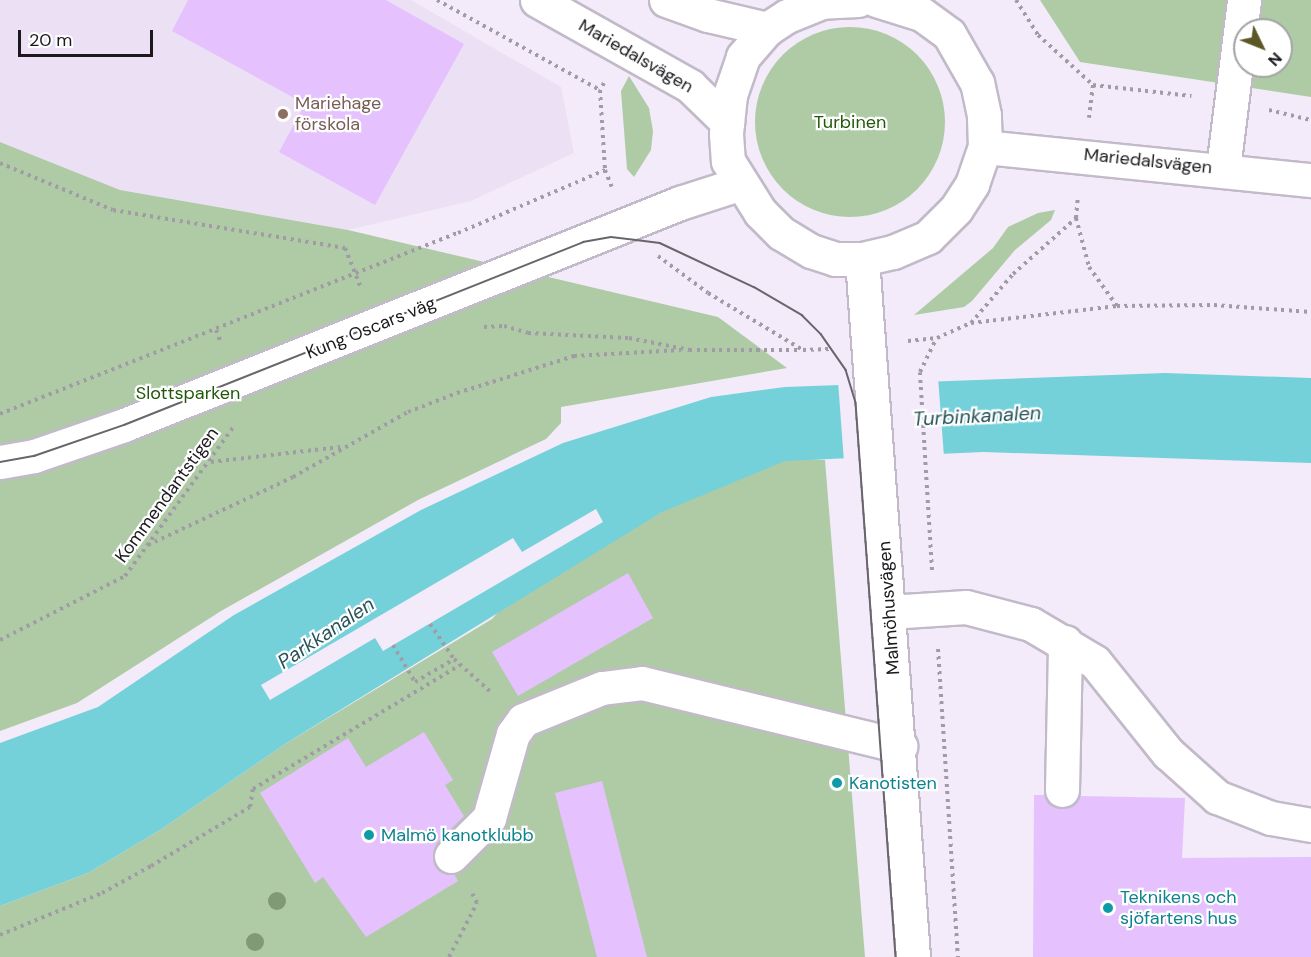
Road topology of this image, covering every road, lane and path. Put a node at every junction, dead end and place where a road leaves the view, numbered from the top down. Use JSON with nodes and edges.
{"nodes":[{"id":1,"x":437,"y":0,"type":"edge"},
{"id":2,"x":537,"y":0,"type":"edge"},
{"id":3,"x":666,"y":0,"type":"edge"},
{"id":4,"x":849,"y":0,"type":"edge"},
{"id":5,"x":858,"y":0,"type":"edge"},
{"id":6,"x":876,"y":0,"type":"edge"},
{"id":7,"x":1244,"y":0,"type":"edge"},
{"id":8,"x":767,"y":29,"type":"junction"},
{"id":9,"x":727,"y":122,"type":"junction"},
{"id":10,"x":985,"y":147,"type":"junction"},
{"id":11,"x":0,"y":163,"type":"edge"},
{"id":12,"x":1223,"y":169,"type":"junction"},
{"id":13,"x":605,"y":170,"type":"junction"},
{"id":14,"x":1311,"y":180,"type":"edge"},
{"id":15,"x":739,"y":184,"type":"junction"},
{"id":16,"x":1076,"y":218,"type":"dead end"},
{"id":17,"x":628,"y":225,"type":"junction"},
{"id":18,"x":862,"y":259,"type":"junction"},
{"id":19,"x":357,"y":273,"type":"junction"},
{"id":20,"x":1117,"y":306,"type":"junction"},
{"id":21,"x":1311,"y":312,"type":"edge"},
{"id":22,"x":504,"y":326,"type":"dead end"},
{"id":23,"x":372,"y":329,"type":"junction"},
{"id":24,"x":216,"y":330,"type":"junction"},
{"id":25,"x":937,"y":338,"type":"junction"},
{"id":26,"x":690,"y":350,"type":"junction"},
{"id":27,"x":803,"y":350,"type":"junction"},
{"id":28,"x":867,"y":361,"type":"junction"},
{"id":29,"x":235,"y":382,"type":"junction"},
{"id":30,"x":0,"y":414,"type":"edge"},
{"id":31,"x":343,"y":447,"type":"junction"},
{"id":32,"x":0,"y":462,"type":"edge"},
{"id":33,"x":211,"y":462,"type":"junction"},
{"id":34,"x":148,"y":545,"type":"junction"},
{"id":35,"x":935,"y":608,"type":"junction"},
{"id":36,"x":889,"y":612,"type":"junction"},
{"id":37,"x":430,"y":624,"type":"dead end"},
{"id":38,"x":0,"y":640,"type":"edge"},
{"id":39,"x":1065,"y":642,"type":"junction"},
{"id":40,"x":393,"y":645,"type":"dead end"},
{"id":41,"x":454,"y":659,"type":"junction"},
{"id":42,"x":460,"y":664,"type":"junction"},
{"id":43,"x":523,"y":720,"type":"junction"},
{"id":44,"x":900,"y":746,"type":"junction"},
{"id":45,"x":1062,"y":790,"type":"dead end"},
{"id":46,"x":1311,"y":825,"type":"edge"},
{"id":47,"x":451,"y":856,"type":"joint"},
{"id":48,"x":0,"y":935,"type":"edge"},
{"id":49,"x":448,"y":957,"type":"edge"},
{"id":50,"x":913,"y":957,"type":"edge"},
{"id":51,"x":958,"y":957,"type":"edge"}],
"edges":[{"from":1,"to":13,"type":"path"},
{"from":2,"to":9,"type":"street","name":"Mariedalsvägen"},
{"from":3,"to":8,"type":"street"},
{"from":4,"to":5,"type":"street"},
{"from":4,"to":8,"type":"street"},
{"from":6,"to":10,"type":"street"},
{"from":7,"to":12,"type":"street"},
{"from":8,"to":9,"type":"street"},
{"from":9,"to":15,"type":"street"},
{"from":10,"to":12,"type":"street","name":"Mariedalsvägen"},
{"from":10,"to":18,"type":"street"},
{"from":11,"to":19,"type":"path"},
{"from":12,"to":14,"type":"street","name":"Mariedalsvägen"},
{"from":13,"to":17,"type":"path"},
{"from":13,"to":19,"type":"path"},
{"from":15,"to":17,"type":"street","name":"Kung Oscars väg"},
{"from":15,"to":18,"type":"street"},
{"from":16,"to":20,"type":"path"},
{"from":17,"to":23,"type":"street","name":"Kung Oscars väg"},
{"from":17,"to":27,"type":"path"},
{"from":18,"to":28,"type":"street","name":"Malmöhusvägen"},
{"from":19,"to":23,"type":"path"},
{"from":19,"to":24,"type":"path"},
{"from":20,"to":21,"type":"path"},
{"from":20,"to":25,"type":"path"},
{"from":22,"to":26,"type":"path"},
{"from":23,"to":29,"type":"street","name":"Kung Oscars väg"},
{"from":24,"to":29,"type":"path","name":"Kommendantstigen"},
{"from":24,"to":30,"type":"path"},
{"from":25,"to":28,"type":"path"},
{"from":25,"to":35,"type":"path"},
{"from":26,"to":27,"type":"path"},
{"from":26,"to":31,"type":"path"},
{"from":27,"to":28,"type":"path"},
{"from":28,"to":36,"type":"street","name":"Malmöhusvägen"},
{"from":29,"to":32,"type":"street","name":"Kung Oscars väg"},
{"from":29,"to":33,"type":"path","name":"Kommendantstigen"},
{"from":31,"to":33,"type":"path"},
{"from":31,"to":34,"type":"path"},
{"from":33,"to":34,"type":"path","name":"Kommendantstigen"},
{"from":34,"to":38,"type":"path","name":"Kommendantstigen"},
{"from":35,"to":36,"type":"street"},
{"from":35,"to":39,"type":"street"},
{"from":35,"to":51,"type":"path"},
{"from":36,"to":44,"type":"street","name":"Malmöhusvägen"},
{"from":37,"to":41,"type":"path"},
{"from":39,"to":45,"type":"street"},
{"from":39,"to":46,"type":"street"},
{"from":40,"to":41,"type":"path"},
{"from":41,"to":42,"type":"path"},
{"from":42,"to":43,"type":"path"},
{"from":42,"to":48,"type":"path"},
{"from":43,"to":44,"type":"street"},
{"from":43,"to":47,"type":"street"},
{"from":44,"to":50,"type":"street","name":"Malmöhusvägen"},
{"from":47,"to":49,"type":"path"}]}
